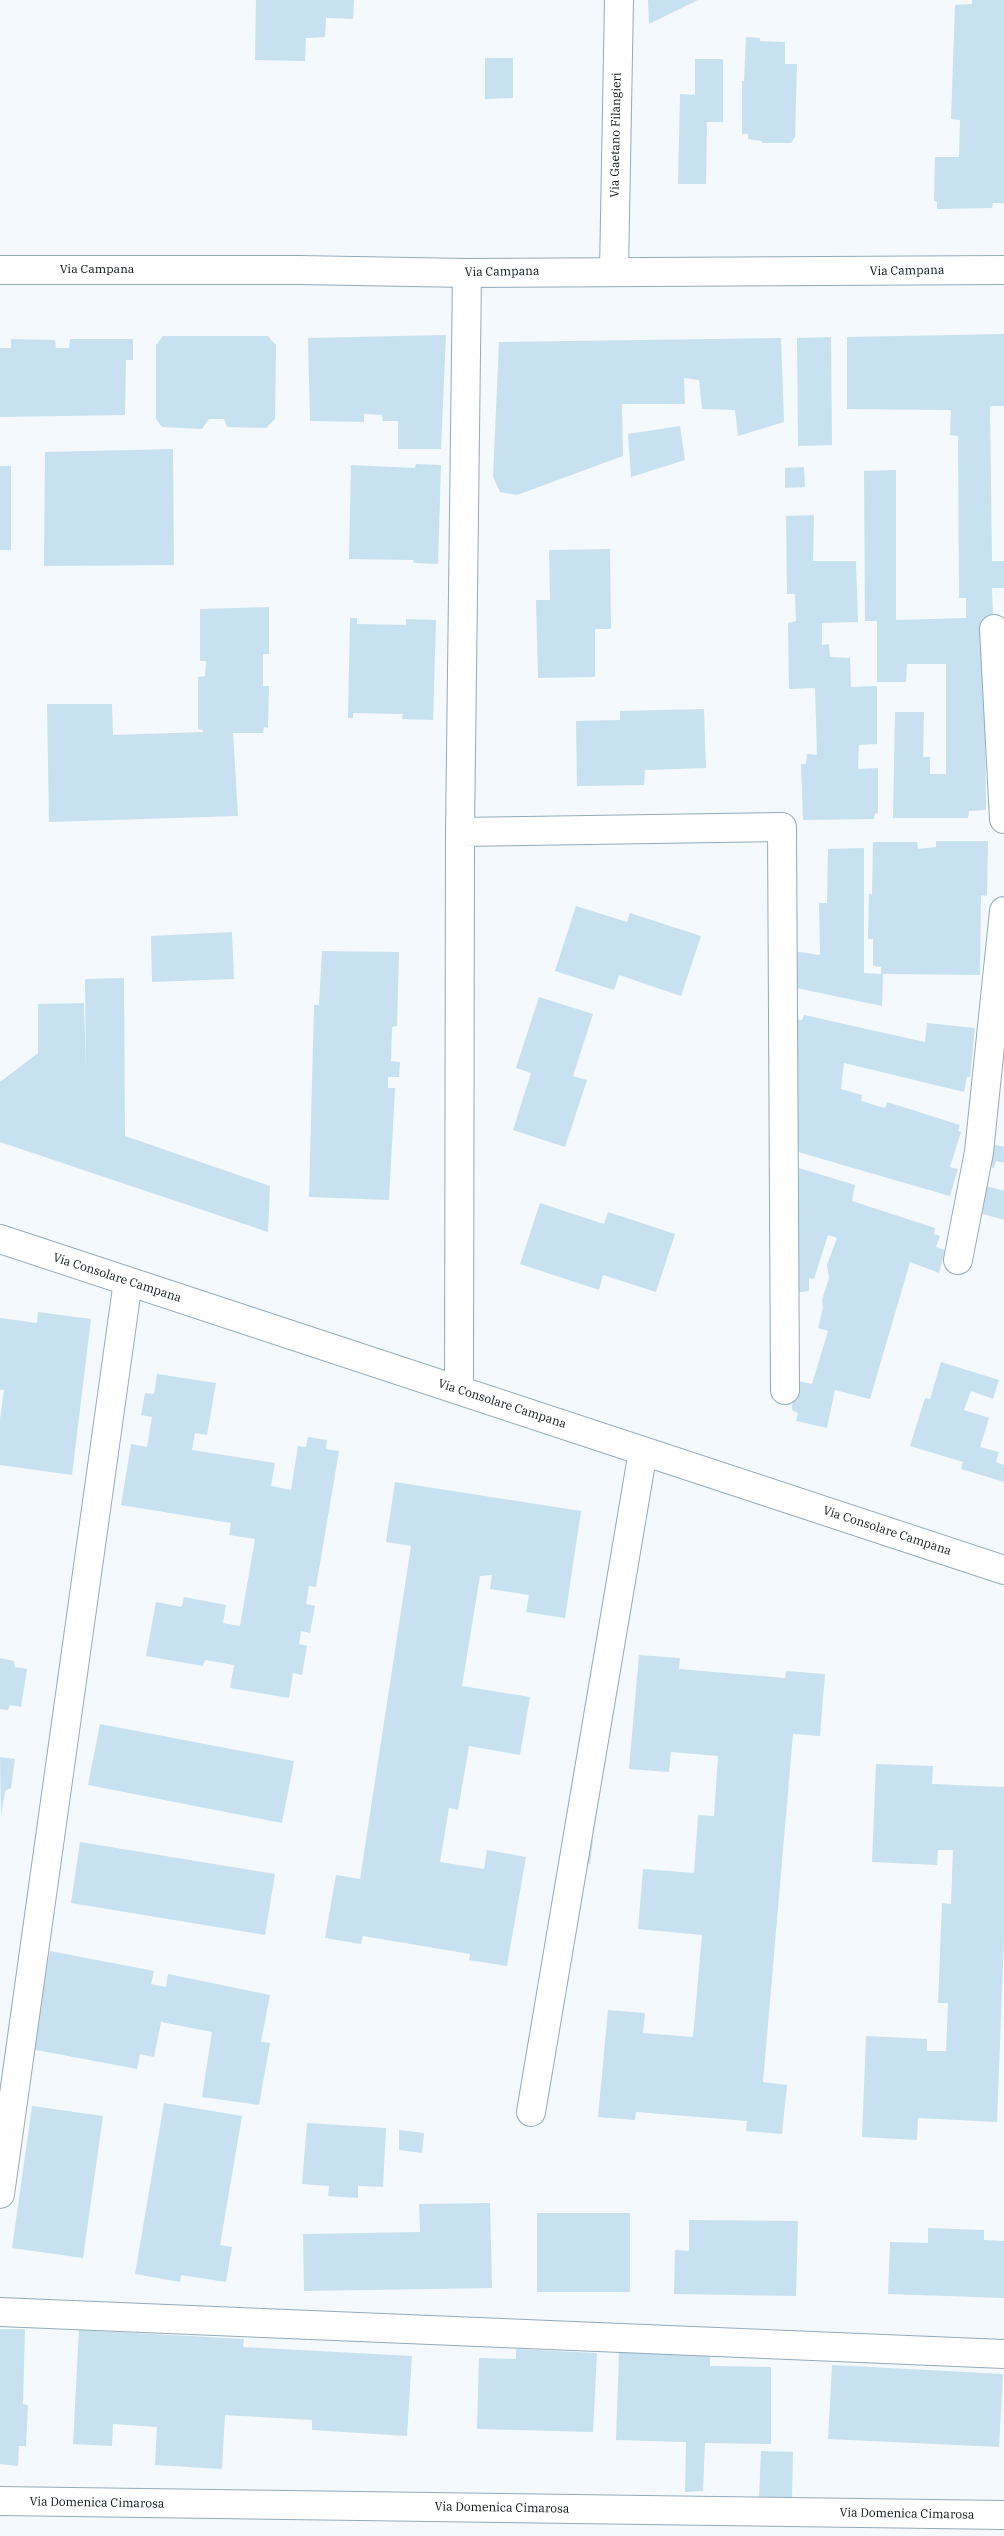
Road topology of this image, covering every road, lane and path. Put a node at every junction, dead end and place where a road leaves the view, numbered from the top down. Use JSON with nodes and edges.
{"nodes":[{"id":1,"x":619,"y":0,"type":"edge"},
{"id":2,"x":0,"y":270,"type":"edge"},
{"id":3,"x":1004,"y":270,"type":"edge"},
{"id":4,"x":614,"y":271,"type":"junction"},
{"id":5,"x":467,"y":272,"type":"junction"},
{"id":6,"x":994,"y":629,"type":"dead end"},
{"id":7,"x":1004,"y":819,"type":"edge"},
{"id":8,"x":460,"y":832,"type":"junction"},
{"id":9,"x":1004,"y":911,"type":"edge"},
{"id":10,"x":0,"y":1239,"type":"edge"},
{"id":11,"x":958,"y":1260,"type":"dead end"},
{"id":12,"x":128,"y":1281,"type":"junction"},
{"id":13,"x":459,"y":1390,"type":"junction"},
{"id":14,"x":785,"y":1390,"type":"dead end"},
{"id":15,"x":643,"y":1451,"type":"junction"},
{"id":16,"x":1004,"y":1570,"type":"edge"},
{"id":17,"x":531,"y":2112,"type":"dead end"},
{"id":18,"x":0,"y":2194,"type":"edge"},
{"id":19,"x":0,"y":2312,"type":"edge"},
{"id":20,"x":1004,"y":2354,"type":"edge"},
{"id":21,"x":0,"y":2501,"type":"edge"},
{"id":22,"x":1004,"y":2515,"type":"edge"}],
"edges":[{"from":1,"to":4,"type":"street","name":"Via Gaetano Filangieri"},
{"from":2,"to":5,"type":"street","name":"Via Campana"},
{"from":3,"to":4,"type":"street","name":"Via Campana"},
{"from":4,"to":5,"type":"street","name":"Via Campana"},
{"from":5,"to":8,"type":"street"},
{"from":6,"to":7,"type":"street"},
{"from":8,"to":13,"type":"street"},
{"from":8,"to":14,"type":"street"},
{"from":9,"to":11,"type":"street"},
{"from":10,"to":12,"type":"street","name":"Via Consolare Campana"},
{"from":12,"to":13,"type":"street","name":"Via Consolare Campana"},
{"from":12,"to":18,"type":"street"},
{"from":13,"to":15,"type":"street","name":"Via Consolare Campana"},
{"from":15,"to":16,"type":"street","name":"Via Consolare Campana"},
{"from":15,"to":17,"type":"street"},
{"from":19,"to":20,"type":"street"},
{"from":21,"to":22,"type":"street","name":"Via Domenica Cimarosa"}]}
